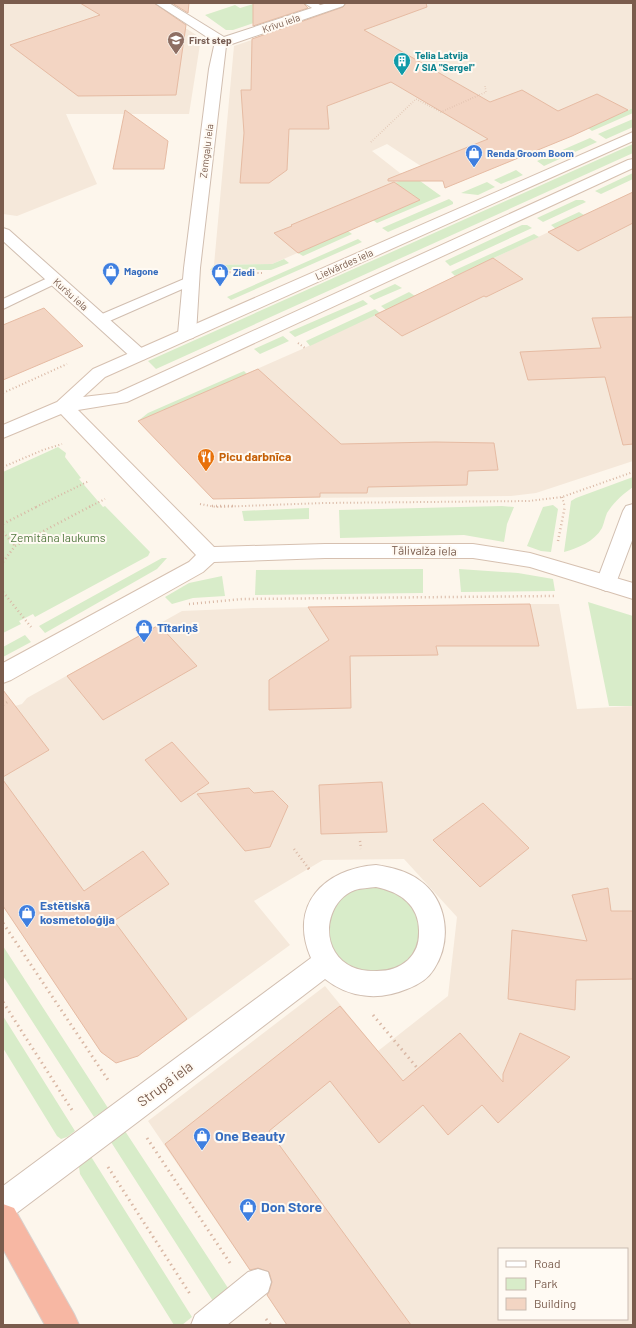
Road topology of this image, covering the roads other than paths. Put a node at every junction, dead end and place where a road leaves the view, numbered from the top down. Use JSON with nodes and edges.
{"nodes":[{"id":1,"x":161,"y":3,"type":"edge"},
{"id":2,"x":309,"y":3,"type":"edge"},
{"id":3,"x":340,"y":3,"type":"edge"},
{"id":4,"x":321,"y":9,"type":"junction"},
{"id":5,"x":223,"y":42,"type":"junction"},
{"id":6,"x":633,"y":136,"type":"edge"},
{"id":7,"x":633,"y":164,"type":"edge"},
{"id":8,"x":3,"y":233,"type":"edge"},
{"id":9,"x":191,"y":276,"type":"junction"},
{"id":10,"x":54,"y":279,"type":"junction"},
{"id":11,"x":3,"y":305,"type":"edge"},
{"id":12,"x":100,"y":320,"type":"junction"},
{"id":13,"x":187,"y":334,"type":"junction"},
{"id":14,"x":139,"y":355,"type":"junction"},
{"id":15,"x":63,"y":406,"type":"junction"},
{"id":16,"x":3,"y":432,"type":"edge"},
{"id":17,"x":633,"y":511,"type":"edge"},
{"id":18,"x":209,"y":555,"type":"junction"},
{"id":19,"x":606,"y":583,"type":"junction"},
{"id":20,"x":633,"y":591,"type":"edge"},
{"id":21,"x":3,"y":674,"type":"edge"},
{"id":22,"x":334,"y":969,"type":"junction"},
{"id":23,"x":3,"y":1204,"type":"edge"},
{"id":24,"x":3,"y":1220,"type":"edge"},
{"id":25,"x":258,"y":1282,"type":"dead end"},
{"id":26,"x":63,"y":1325,"type":"edge"},
{"id":27,"x":205,"y":1325,"type":"edge"}],
"edges":[{"from":1,"to":5,"type":"street"},
{"from":2,"to":4,"type":"lane"},
{"from":3,"to":4,"type":"street","name":"Krīvu iela"},
{"from":4,"to":5,"type":"street","name":"Krīvu iela"},
{"from":5,"to":9,"type":"street","name":"Zemgaļu iela"},
{"from":6,"to":13,"type":"street","name":"Lielvārdes iela"},
{"from":7,"to":15,"type":"street","name":"Lielvārdes iela"},
{"from":8,"to":10,"type":"street","name":"Kuršu iela"},
{"from":9,"to":12,"type":"lane"},
{"from":9,"to":13,"type":"street","name":"Zemgaļu iela"},
{"from":10,"to":11,"type":"lane"},
{"from":10,"to":12,"type":"street","name":"Kuršu iela"},
{"from":12,"to":14,"type":"street","name":"Kuršu iela"},
{"from":13,"to":14,"type":"street","name":"Lielvārdes iela"},
{"from":14,"to":15,"type":"street","name":"Lielvārdes iela"},
{"from":15,"to":16,"type":"street","name":"Lielvārdes iela"},
{"from":15,"to":18,"type":"street"},
{"from":17,"to":19,"type":"street"},
{"from":18,"to":19,"type":"street","name":"Tālivalža iela"},
{"from":18,"to":21,"type":"street"},
{"from":19,"to":20,"type":"street","name":"Tālivalža iela"},
{"from":22,"to":22,"type":"street"},
{"from":22,"to":23,"type":"street","name":"Strupā iela"},
{"from":24,"to":26,"type":"highway"},
{"from":25,"to":27,"type":"lane"}]}
